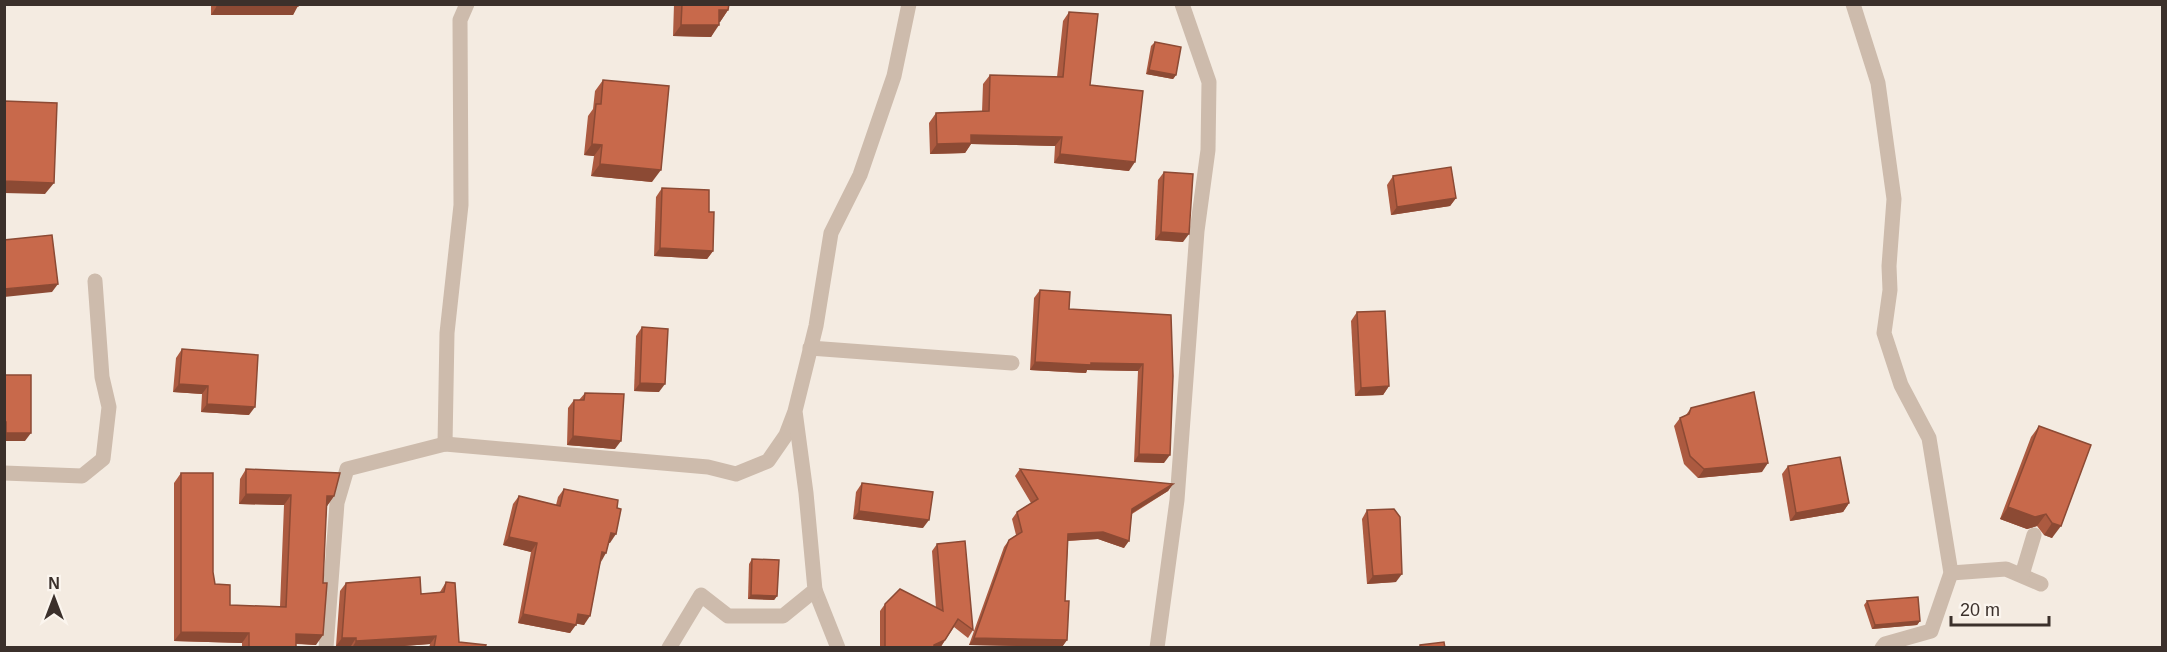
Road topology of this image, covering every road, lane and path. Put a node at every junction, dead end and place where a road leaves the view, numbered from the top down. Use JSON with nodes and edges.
{"nodes":[{"id":1,"x":468,"y":4,"type":"edge"},
{"id":2,"x":909,"y":4,"type":"edge"},
{"id":3,"x":1182,"y":4,"type":"edge"},
{"id":4,"x":1853,"y":4,"type":"edge"},
{"id":5,"x":95,"y":281,"type":"dead end"},
{"id":6,"x":810,"y":348,"type":"junction"},
{"id":7,"x":1012,"y":363,"type":"dead end"},
{"id":8,"x":795,"y":411,"type":"junction"},
{"id":9,"x":445,"y":444,"type":"junction"},
{"id":10,"x":4,"y":473,"type":"edge"},
{"id":11,"x":2034,"y":535,"type":"edge"},
{"id":12,"x":1951,"y":573,"type":"junction"},
{"id":13,"x":2022,"y":576,"type":"junction"},
{"id":14,"x":2041,"y":584,"type":"dead end"},
{"id":15,"x":815,"y":590,"type":"junction"},
{"id":16,"x":326,"y":648,"type":"edge"},
{"id":17,"x":669,"y":648,"type":"edge"},
{"id":18,"x":838,"y":648,"type":"edge"},
{"id":19,"x":1157,"y":648,"type":"edge"},
{"id":20,"x":1882,"y":648,"type":"edge"}],
"edges":[{"from":1,"to":9,"type":"street"},
{"from":2,"to":6,"type":"street"},
{"from":3,"to":19,"type":"street"},
{"from":4,"to":12,"type":"street"},
{"from":5,"to":10,"type":"street"},
{"from":6,"to":7,"type":"street"},
{"from":6,"to":8,"type":"street"},
{"from":8,"to":9,"type":"street"},
{"from":8,"to":15,"type":"street"},
{"from":9,"to":16,"type":"street"},
{"from":11,"to":13,"type":"street"},
{"from":12,"to":13,"type":"street"},
{"from":12,"to":20,"type":"street"},
{"from":13,"to":14,"type":"street"},
{"from":15,"to":17,"type":"street"},
{"from":15,"to":18,"type":"street"}]}
